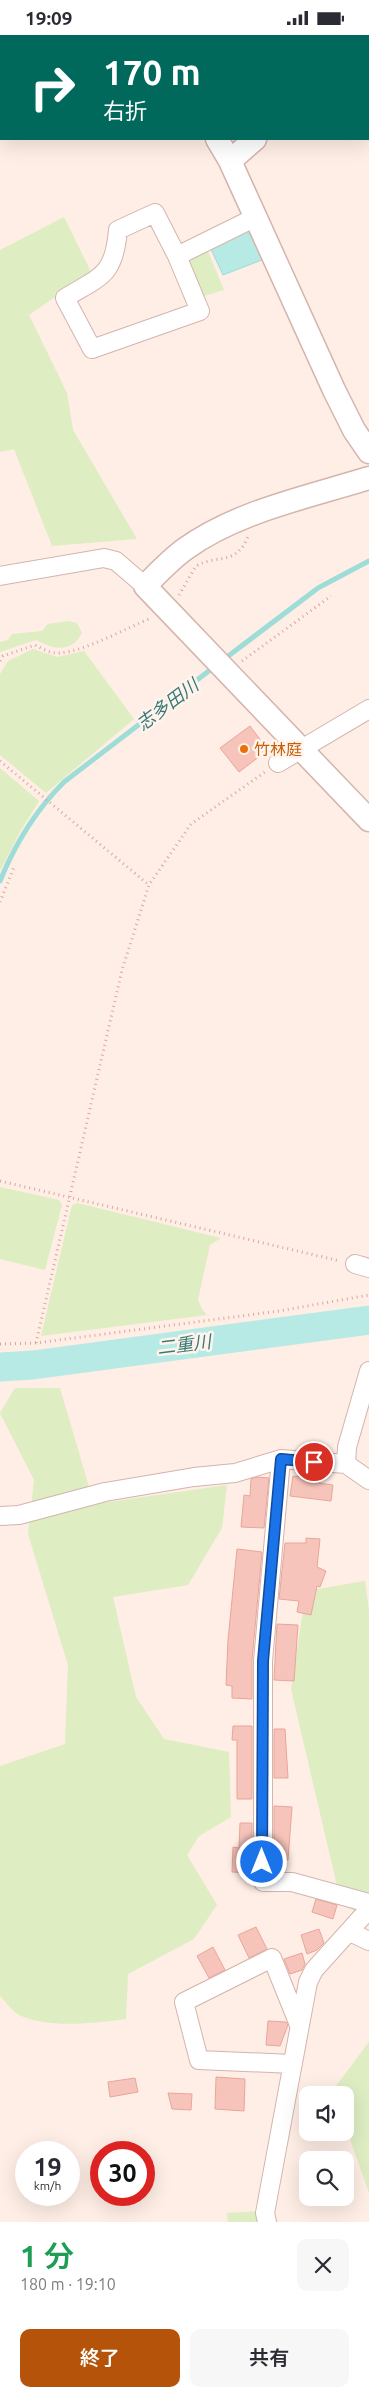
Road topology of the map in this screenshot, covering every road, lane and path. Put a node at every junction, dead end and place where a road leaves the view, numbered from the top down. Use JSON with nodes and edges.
{"nodes":[{"id":1,"x":218,"y":140,"type":"edge"},
{"id":2,"x":254,"y":140,"type":"edge"},
{"id":3,"x":230,"y":161,"type":"junction"},
{"id":4,"x":254,"y":218,"type":"junction"},
{"id":5,"x":176,"y":256,"type":"junction"},
{"id":6,"x":369,"y":452,"type":"edge"},
{"id":7,"x":369,"y":478,"type":"edge"},
{"id":8,"x":251,"y":515,"type":"junction"},
{"id":9,"x":0,"y":576,"type":"edge"},
{"id":10,"x":145,"y":585,"type":"junction"},
{"id":11,"x":330,"y":596,"type":"dead end"},
{"id":12,"x":168,"y":609,"type":"junction"},
{"id":13,"x":0,"y":661,"type":"edge"},
{"id":14,"x":221,"y":664,"type":"junction"},
{"id":15,"x":369,"y":709,"type":"edge"},
{"id":16,"x":303,"y":750,"type":"junction"},
{"id":17,"x":0,"y":761,"type":"edge"},
{"id":18,"x":278,"y":763,"type":"joint"},
{"id":19,"x":369,"y":820,"type":"edge"},
{"id":20,"x":14,"y":867,"type":"dead end"},
{"id":21,"x":149,"y":885,"type":"junction"},
{"id":22,"x":0,"y":902,"type":"edge"},
{"id":23,"x":0,"y":1181,"type":"edge"},
{"id":24,"x":71,"y":1197,"type":"junction"},
{"id":25,"x":362,"y":1266,"type":"edge"},
{"id":26,"x":369,"y":1295,"type":"edge"},
{"id":27,"x":36,"y":1343,"type":"junction"},
{"id":28,"x":0,"y":1345,"type":"edge"},
{"id":29,"x":369,"y":1371,"type":"edge"},
{"id":30,"x":281,"y":1459,"type":"junction"},
{"id":31,"x":346,"y":1464,"type":"junction"},
{"id":32,"x":369,"y":1480,"type":"edge"},
{"id":33,"x":0,"y":1516,"type":"edge"},
{"id":34,"x":369,"y":1903,"type":"edge"},
{"id":35,"x":369,"y":1909,"type":"edge"},
{"id":36,"x":350,"y":1932,"type":"junction"},
{"id":37,"x":369,"y":1941,"type":"edge"},
{"id":38,"x":299,"y":2025,"type":"junction"},
{"id":39,"x":293,"y":2064,"type":"junction"},
{"id":40,"x":267,"y":2222,"type":"edge"}],
"edges":[{"from":1,"to":3,"type":"street"},
{"from":2,"to":3,"type":"street"},
{"from":3,"to":4,"type":"street"},
{"from":4,"to":5,"type":"street"},
{"from":4,"to":6,"type":"street"},
{"from":5,"to":5,"type":"street"},
{"from":7,"to":8,"type":"street"},
{"from":8,"to":10,"type":"street"},
{"from":8,"to":12,"type":"path"},
{"from":9,"to":10,"type":"street"},
{"from":10,"to":12,"type":"street"},
{"from":11,"to":14,"type":"path"},
{"from":12,"to":13,"type":"path"},
{"from":12,"to":14,"type":"street"},
{"from":14,"to":16,"type":"street"},
{"from":15,"to":16,"type":"street"},
{"from":16,"to":18,"type":"street"},
{"from":16,"to":19,"type":"street"},
{"from":17,"to":21,"type":"path"},
{"from":18,"to":21,"type":"path"},
{"from":20,"to":22,"type":"path"},
{"from":21,"to":24,"type":"path"},
{"from":23,"to":24,"type":"path"},
{"from":24,"to":25,"type":"path"},
{"from":24,"to":27,"type":"path"},
{"from":26,"to":27,"type":"path"},
{"from":27,"to":28,"type":"path"},
{"from":29,"to":31,"type":"street"},
{"from":30,"to":31,"type":"street"},
{"from":30,"to":33,"type":"street"},
{"from":30,"to":34,"type":"street"},
{"from":31,"to":32,"type":"street"},
{"from":35,"to":36,"type":"street"},
{"from":36,"to":37,"type":"street"},
{"from":36,"to":38,"type":"street"},
{"from":38,"to":39,"type":"street"},
{"from":38,"to":39,"type":"street"},
{"from":39,"to":40,"type":"street"}]}
